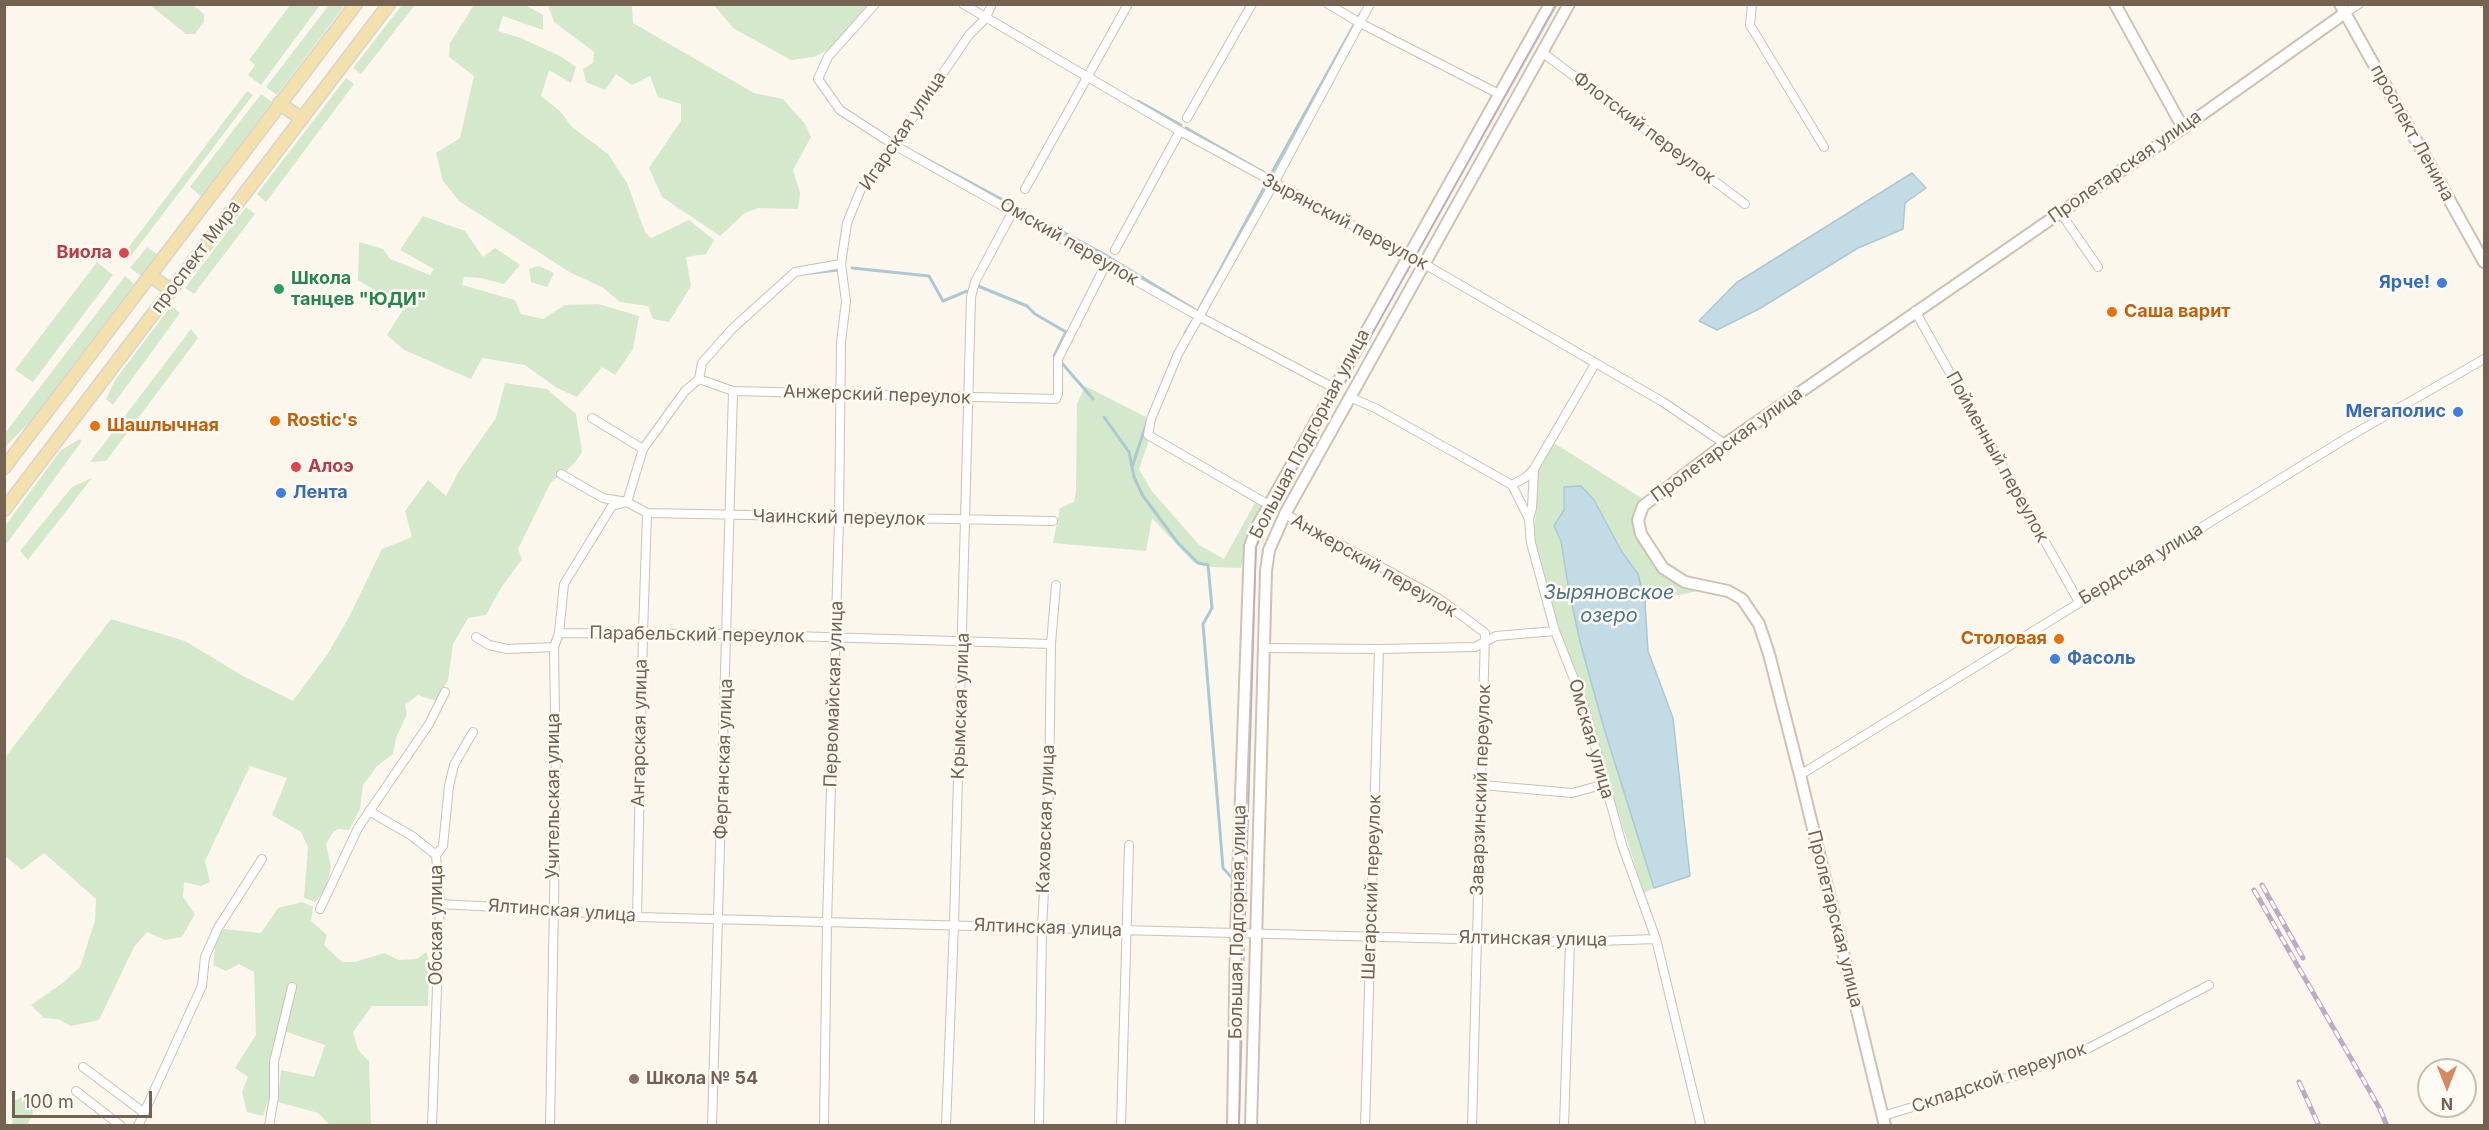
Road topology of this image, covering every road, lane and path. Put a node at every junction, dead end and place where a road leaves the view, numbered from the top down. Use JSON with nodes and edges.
{"nodes":[{"id":1,"x":356,"y":4,"type":"edge"},
{"id":2,"x":389,"y":4,"type":"edge"},
{"id":3,"x":875,"y":4,"type":"edge"},
{"id":4,"x":963,"y":4,"type":"edge"},
{"id":5,"x":992,"y":4,"type":"edge"},
{"id":6,"x":1128,"y":4,"type":"edge"},
{"id":7,"x":1252,"y":4,"type":"edge"},
{"id":8,"x":1328,"y":4,"type":"edge"},
{"id":9,"x":1370,"y":4,"type":"edge"},
{"id":10,"x":1550,"y":4,"type":"edge"},
{"id":11,"x":1569,"y":4,"type":"edge"},
{"id":12,"x":1752,"y":4,"type":"edge"},
{"id":13,"x":2115,"y":4,"type":"edge"},
{"id":14,"x":2359,"y":4,"type":"edge"},
{"id":15,"x":2343,"y":9,"type":"edge"},
{"id":16,"x":986,"y":19,"type":"junction"},
{"id":17,"x":1360,"y":23,"type":"junction"},
{"id":18,"x":1543,"y":53,"type":"junction"},
{"id":19,"x":1087,"y":78,"type":"junction"},
{"id":20,"x":1499,"y":94,"type":"junction"},
{"id":21,"x":279,"y":103,"type":"junction"},
{"id":22,"x":1187,"y":118,"type":"dead end"},
{"id":23,"x":302,"y":119,"type":"junction"},
{"id":24,"x":2183,"y":128,"type":"junction"},
{"id":25,"x":1180,"y":131,"type":"junction"},
{"id":26,"x":894,"y":145,"type":"junction"},
{"id":27,"x":1824,"y":147,"type":"dead end"},
{"id":28,"x":1274,"y":183,"type":"junction"},
{"id":29,"x":1026,"y":189,"type":"dead end"},
{"id":30,"x":1745,"y":204,"type":"dead end"},
{"id":31,"x":1013,"y":211,"type":"junction"},
{"id":32,"x":2060,"y":212,"type":"junction"},
{"id":33,"x":1115,"y":250,"type":"dead end"},
{"id":34,"x":1408,"y":255,"type":"junction"},
{"id":35,"x":2484,"y":262,"type":"edge"},
{"id":36,"x":841,"y":264,"type":"junction"},
{"id":37,"x":1106,"y":264,"type":"junction"},
{"id":38,"x":1426,"y":265,"type":"junction"},
{"id":39,"x":2098,"y":267,"type":"dead end"},
{"id":40,"x":150,"y":275,"type":"junction"},
{"id":41,"x":170,"y":290,"type":"junction"},
{"id":42,"x":1915,"y":311,"type":"junction"},
{"id":43,"x":1200,"y":317,"type":"junction"},
{"id":44,"x":2484,"y":359,"type":"edge"},
{"id":45,"x":1595,"y":364,"type":"junction"},
{"id":46,"x":699,"y":379,"type":"junction"},
{"id":47,"x":1334,"y":388,"type":"junction"},
{"id":48,"x":733,"y":392,"type":"junction"},
{"id":49,"x":841,"y":394,"type":"junction"},
{"id":50,"x":970,"y":398,"type":"junction"},
{"id":51,"x":1352,"y":398,"type":"junction"},
{"id":52,"x":592,"y":418,"type":"dead end"},
{"id":53,"x":1725,"y":444,"type":"junction"},
{"id":54,"x":643,"y":449,"type":"junction"},
{"id":55,"x":4,"y":468,"type":"edge"},
{"id":56,"x":1534,"y":470,"type":"junction"},
{"id":57,"x":561,"y":474,"type":"dead end"},
{"id":58,"x":1512,"y":485,"type":"junction"},
{"id":59,"x":627,"y":502,"type":"junction"},
{"id":60,"x":1269,"y":505,"type":"junction"},
{"id":61,"x":4,"y":510,"type":"edge"},
{"id":62,"x":647,"y":513,"type":"junction"},
{"id":63,"x":1285,"y":514,"type":"junction"},
{"id":64,"x":731,"y":516,"type":"junction"},
{"id":65,"x":839,"y":519,"type":"junction"},
{"id":66,"x":1529,"y":519,"type":"junction"},
{"id":67,"x":966,"y":521,"type":"junction"},
{"id":68,"x":1053,"y":521,"type":"dead end"},
{"id":69,"x":1056,"y":585,"type":"dead end"},
{"id":70,"x":2079,"y":602,"type":"junction"},
{"id":71,"x":1555,"y":631,"type":"junction"},
{"id":72,"x":560,"y":633,"type":"junction"},
{"id":73,"x":643,"y":633,"type":"junction"},
{"id":74,"x":727,"y":634,"type":"junction"},
{"id":75,"x":476,"y":637,"type":"dead end"},
{"id":76,"x":835,"y":637,"type":"junction"},
{"id":77,"x":1485,"y":642,"type":"junction"},
{"id":78,"x":963,"y":643,"type":"junction"},
{"id":79,"x":1051,"y":644,"type":"junction"},
{"id":80,"x":554,"y":647,"type":"junction"},
{"id":81,"x":1264,"y":648,"type":"junction"},
{"id":82,"x":1379,"y":649,"type":"junction"},
{"id":83,"x":446,"y":692,"type":"dead end"},
{"id":84,"x":473,"y":732,"type":"dead end"},
{"id":85,"x":1800,"y":775,"type":"junction"},
{"id":86,"x":1605,"y":784,"type":"junction"},
{"id":87,"x":1482,"y":785,"type":"junction"},
{"id":88,"x":369,"y":811,"type":"junction"},
{"id":89,"x":1129,"y":844,"type":"dead end"},
{"id":90,"x":436,"y":855,"type":"junction"},
{"id":91,"x":262,"y":860,"type":"dead end"},
{"id":92,"x":440,"y":904,"type":"junction"},
{"id":93,"x":320,"y":909,"type":"dead end"},
{"id":94,"x":554,"y":910,"type":"junction"},
{"id":95,"x":638,"y":917,"type":"junction"},
{"id":96,"x":720,"y":918,"type":"junction"},
{"id":97,"x":827,"y":922,"type":"junction"},
{"id":98,"x":954,"y":925,"type":"junction"},
{"id":99,"x":1042,"y":929,"type":"junction"},
{"id":100,"x":1125,"y":931,"type":"junction"},
{"id":101,"x":1236,"y":934,"type":"junction"},
{"id":102,"x":1257,"y":934,"type":"junction"},
{"id":103,"x":1371,"y":935,"type":"junction"},
{"id":104,"x":1475,"y":938,"type":"junction"},
{"id":105,"x":1656,"y":939,"type":"junction"},
{"id":106,"x":1570,"y":942,"type":"junction"},
{"id":107,"x":2209,"y":985,"type":"dead end"},
{"id":108,"x":292,"y":987,"type":"dead end"},
{"id":109,"x":83,"y":1067,"type":"dead end"},
{"id":110,"x":76,"y":1091,"type":"dead end"},
{"id":111,"x":143,"y":1112,"type":"junction"},
{"id":112,"x":1884,"y":1121,"type":"edge"},
{"id":113,"x":121,"y":1125,"type":"edge"},
{"id":114,"x":138,"y":1125,"type":"edge"},
{"id":115,"x":269,"y":1125,"type":"edge"},
{"id":116,"x":432,"y":1125,"type":"edge"},
{"id":117,"x":550,"y":1125,"type":"edge"},
{"id":118,"x":712,"y":1125,"type":"edge"},
{"id":119,"x":824,"y":1125,"type":"edge"},
{"id":120,"x":946,"y":1125,"type":"edge"},
{"id":121,"x":1039,"y":1125,"type":"edge"},
{"id":122,"x":1121,"y":1125,"type":"edge"},
{"id":123,"x":1233,"y":1125,"type":"edge"},
{"id":124,"x":1251,"y":1125,"type":"edge"},
{"id":125,"x":1365,"y":1125,"type":"edge"},
{"id":126,"x":1472,"y":1125,"type":"edge"},
{"id":127,"x":1564,"y":1125,"type":"edge"},
{"id":128,"x":1701,"y":1125,"type":"edge"}],
"edges":[{"from":1,"to":21,"type":"main road","name":"проспект Мира"},
{"from":2,"to":23,"type":"main road","name":"проспект Мира"},
{"from":3,"to":26,"type":"street","name":"Омский переулок"},
{"from":4,"to":16,"type":"street","name":"Зырянский переулок"},
{"from":5,"to":16,"type":"street","name":"Игарская улица"},
{"from":6,"to":19,"type":"street"},
{"from":7,"to":22,"type":"street"},
{"from":8,"to":17,"type":"street"},
{"from":9,"to":17,"type":"street"},
{"from":10,"to":20,"type":"main road","name":"Большая Подгорная улица"},
{"from":11,"to":18,"type":"main road","name":"Большая Подгорная улица"},
{"from":12,"to":27,"type":"street"},
{"from":13,"to":24,"type":"main road"},
{"from":14,"to":15,"type":"street","name":"Пролетарская улица"},
{"from":15,"to":24,"type":"main road","name":"Пролетарская улица"},
{"from":15,"to":35,"type":"main road","name":"проспект Ленина"},
{"from":16,"to":19,"type":"street","name":"Зырянский переулок"},
{"from":16,"to":26,"type":"street","name":"Игарская улица"},
{"from":17,"to":20,"type":"street"},
{"from":17,"to":28,"type":"street"},
{"from":18,"to":30,"type":"street","name":"Флотский переулок"},
{"from":18,"to":38,"type":"main road","name":"Большая Подгорная улица"},
{"from":19,"to":25,"type":"street","name":"Зырянский переулок"},
{"from":19,"to":29,"type":"street"},
{"from":20,"to":34,"type":"main road","name":"Большая Подгорная улица"},
{"from":21,"to":23,"type":"main road"},
{"from":21,"to":40,"type":"main road","name":"проспект Мира"},
{"from":23,"to":41,"type":"main road","name":"проспект Мира"},
{"from":24,"to":32,"type":"main road","name":"Пролетарская улица"},
{"from":25,"to":28,"type":"street","name":"Зырянский переулок"},
{"from":25,"to":33,"type":"street"},
{"from":26,"to":31,"type":"street","name":"Омский переулок"},
{"from":26,"to":36,"type":"street","name":"Игарская улица"},
{"from":28,"to":34,"type":"street","name":"Зырянский переулок"},
{"from":28,"to":43,"type":"street"},
{"from":31,"to":37,"type":"street","name":"Омский переулок"},
{"from":31,"to":50,"type":"street","name":"Крымская улица"},
{"from":32,"to":39,"type":"street"},
{"from":32,"to":42,"type":"main road","name":"Пролетарская улица"},
{"from":34,"to":38,"type":"street","name":"Зырянский переулок"},
{"from":34,"to":47,"type":"main road","name":"Большая Подгорная улица"},
{"from":36,"to":46,"type":"street"},
{"from":36,"to":49,"type":"street","name":"Первомайская улица"},
{"from":37,"to":43,"type":"street","name":"Омский переулок"},
{"from":37,"to":50,"type":"street","name":"Анжерский переулок"},
{"from":38,"to":45,"type":"street","name":"Зырянский переулок"},
{"from":38,"to":51,"type":"main road","name":"Большая Подгорная улица"},
{"from":40,"to":41,"type":"main road"},
{"from":40,"to":55,"type":"main road","name":"проспект Мира"},
{"from":41,"to":61,"type":"main road","name":"проспект Мира"},
{"from":42,"to":53,"type":"main road","name":"Пролетарская улица"},
{"from":42,"to":70,"type":"street","name":"Пойменный переулок"},
{"from":43,"to":47,"type":"street","name":"Омский переулок"},
{"from":43,"to":60,"type":"street"},
{"from":44,"to":70,"type":"street","name":"Бердская улица"},
{"from":45,"to":53,"type":"street","name":"Зырянский переулок"},
{"from":45,"to":56,"type":"street","name":"Омская улица"},
{"from":46,"to":48,"type":"street","name":"Анжерский переулок"},
{"from":46,"to":54,"type":"street"},
{"from":47,"to":60,"type":"main road","name":"Большая Подгорная улица"},
{"from":48,"to":49,"type":"street","name":"Анжерский переулок"},
{"from":48,"to":64,"type":"street","name":"Ферганская улица"},
{"from":49,"to":50,"type":"street","name":"Анжерский переулок"},
{"from":49,"to":65,"type":"street","name":"Первомайская улица"},
{"from":50,"to":67,"type":"street","name":"Крымская улица"},
{"from":51,"to":58,"type":"street"},
{"from":51,"to":63,"type":"main road","name":"Большая Подгорная улица"},
{"from":52,"to":54,"type":"street"},
{"from":53,"to":85,"type":"main road","name":"Пролетарская улица"},
{"from":54,"to":59,"type":"street"},
{"from":56,"to":58,"type":"street"},
{"from":56,"to":66,"type":"street","name":"Омская улица"},
{"from":57,"to":59,"type":"street","name":"Чаинский переулок"},
{"from":58,"to":66,"type":"street"},
{"from":59,"to":62,"type":"street","name":"Чаинский переулок"},
{"from":59,"to":72,"type":"street"},
{"from":60,"to":101,"type":"main road","name":"Большая Подгорная улица"},
{"from":62,"to":64,"type":"street","name":"Чаинский переулок"},
{"from":62,"to":73,"type":"street","name":"Ангарская улица"},
{"from":63,"to":77,"type":"street","name":"Анжерский переулок"},
{"from":63,"to":81,"type":"main road","name":"Большая Подгорная улица"},
{"from":64,"to":65,"type":"street","name":"Чаинский переулок"},
{"from":64,"to":74,"type":"street","name":"Ферганская улица"},
{"from":65,"to":67,"type":"street","name":"Чаинский переулок"},
{"from":65,"to":76,"type":"street","name":"Первомайская улица"},
{"from":66,"to":71,"type":"street","name":"Омская улица"},
{"from":67,"to":68,"type":"street","name":"Чаинский переулок"},
{"from":67,"to":78,"type":"street","name":"Крымская улица"},
{"from":69,"to":79,"type":"street","name":"Каховская улица"},
{"from":70,"to":85,"type":"street","name":"Бердская улица"},
{"from":71,"to":77,"type":"street"},
{"from":71,"to":86,"type":"street","name":"Омская улица"},
{"from":72,"to":73,"type":"street","name":"Парабельский переулок"},
{"from":72,"to":80,"type":"street"},
{"from":73,"to":74,"type":"street","name":"Парабельский переулок"},
{"from":73,"to":95,"type":"street","name":"Ангарская улица"},
{"from":74,"to":76,"type":"street","name":"Парабельский переулок"},
{"from":74,"to":96,"type":"street","name":"Ферганская улица"},
{"from":75,"to":80,"type":"street"},
{"from":76,"to":78,"type":"street","name":"Парабельский переулок"},
{"from":76,"to":97,"type":"street","name":"Первомайская улица"},
{"from":77,"to":82,"type":"street"},
{"from":77,"to":87,"type":"street","name":"Заварзинский переулок"},
{"from":78,"to":79,"type":"street","name":"Парабельский переулок"},
{"from":78,"to":98,"type":"street","name":"Крымская улица"},
{"from":79,"to":99,"type":"street","name":"Каховская улица"},
{"from":80,"to":94,"type":"street","name":"Учительская улица"},
{"from":81,"to":82,"type":"street"},
{"from":81,"to":102,"type":"main road","name":"Большая Подгорная улица"},
{"from":82,"to":103,"type":"street","name":"Шегарский переулок"},
{"from":83,"to":88,"type":"street"},
{"from":84,"to":90,"type":"street","name":"Обская улица"},
{"from":85,"to":112,"type":"main road","name":"Пролетарская улица"},
{"from":86,"to":87,"type":"street"},
{"from":86,"to":105,"type":"street","name":"Омская улица"},
{"from":87,"to":104,"type":"street","name":"Заварзинский переулок"},
{"from":88,"to":90,"type":"street"},
{"from":88,"to":93,"type":"street"},
{"from":89,"to":100,"type":"street"},
{"from":90,"to":92,"type":"street","name":"Обская улица"},
{"from":91,"to":111,"type":"street"},
{"from":92,"to":94,"type":"street","name":"Ялтинская улица"},
{"from":92,"to":116,"type":"street","name":"Обская улица"},
{"from":94,"to":95,"type":"street","name":"Ялтинская улица"},
{"from":94,"to":117,"type":"street","name":"Учительская улица"},
{"from":95,"to":96,"type":"street","name":"Ялтинская улица"},
{"from":96,"to":97,"type":"street","name":"Ялтинская улица"},
{"from":96,"to":118,"type":"street","name":"Ферганская улица"},
{"from":97,"to":98,"type":"street","name":"Ялтинская улица"},
{"from":97,"to":119,"type":"street","name":"Первомайская улица"},
{"from":98,"to":99,"type":"street","name":"Ялтинская улица"},
{"from":98,"to":120,"type":"street","name":"Крымская улица"},
{"from":99,"to":100,"type":"street","name":"Ялтинская улица"},
{"from":99,"to":121,"type":"street","name":"Каховская улица"},
{"from":100,"to":101,"type":"street","name":"Ялтинская улица"},
{"from":100,"to":122,"type":"street"},
{"from":101,"to":102,"type":"street","name":"Ялтинская улица"},
{"from":101,"to":123,"type":"main road","name":"Большая Подгорная улица"},
{"from":102,"to":103,"type":"street","name":"Ялтинская улица"},
{"from":102,"to":124,"type":"main road","name":"Большая Подгорная улица"},
{"from":103,"to":104,"type":"street","name":"Ялтинская улица"},
{"from":103,"to":125,"type":"street","name":"Шегарский переулок"},
{"from":104,"to":106,"type":"street","name":"Ялтинская улица"},
{"from":104,"to":126,"type":"street","name":"Заварзинский переулок"},
{"from":105,"to":106,"type":"street","name":"Ялтинская улица"},
{"from":105,"to":128,"type":"street","name":"Омская улица"},
{"from":106,"to":127,"type":"street"},
{"from":107,"to":112,"type":"street","name":"Складской переулок"},
{"from":108,"to":115,"type":"street"},
{"from":109,"to":111,"type":"street"},
{"from":110,"to":113,"type":"street"},
{"from":111,"to":114,"type":"street"}]}
